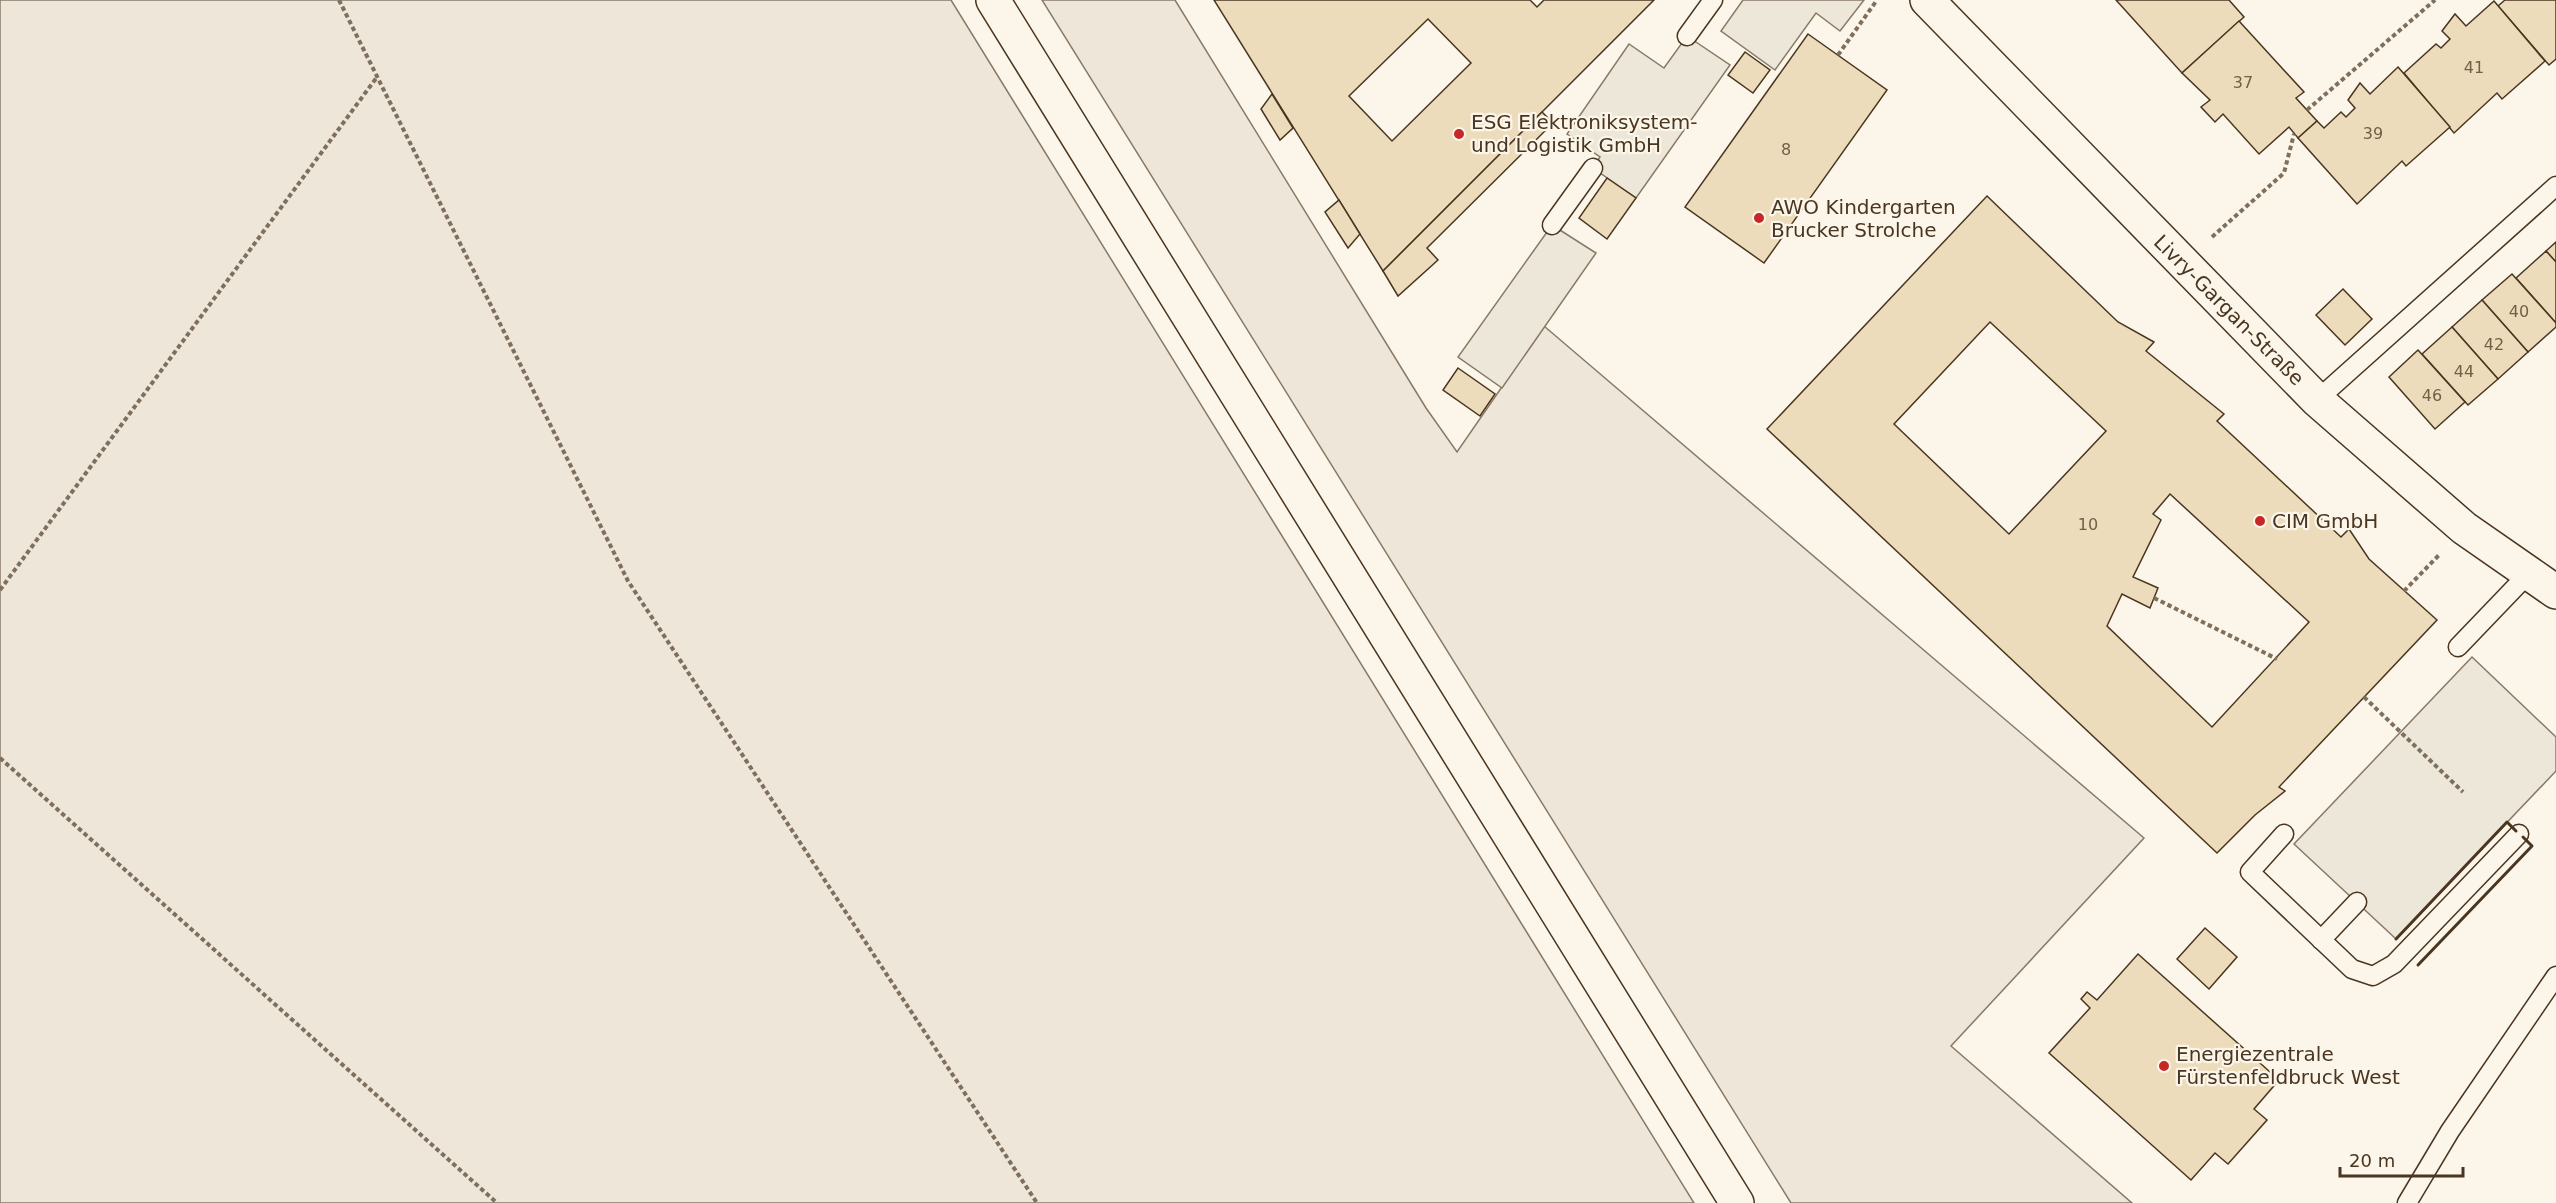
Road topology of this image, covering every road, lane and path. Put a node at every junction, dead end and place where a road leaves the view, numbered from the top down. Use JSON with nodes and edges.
{"nodes":[{"id":1,"x":339,"y":0,"type":"edge"},
{"id":2,"x":993,"y":0,"type":"edge"},
{"id":3,"x":1713,"y":0,"type":"edge"},
{"id":4,"x":1877,"y":0,"type":"edge"},
{"id":5,"x":1927,"y":0,"type":"edge"},
{"id":6,"x":2435,"y":0,"type":"edge"},
{"id":7,"x":1687,"y":36,"type":"dead end"},
{"id":8,"x":1838,"y":55,"type":"dead end"},
{"id":9,"x":377,"y":77,"type":"junction"},
{"id":10,"x":2307,"y":111,"type":"dead end"},
{"id":11,"x":2295,"y":134,"type":"dead end"},
{"id":12,"x":1593,"y":168,"type":"dead end"},
{"id":13,"x":2556,"y":186,"type":"edge"},
{"id":14,"x":1552,"y":225,"type":"dead end"},
{"id":15,"x":2182,"y":264,"type":"junction"},
{"id":16,"x":2317,"y":400,"type":"junction"},
{"id":17,"x":2464,"y":528,"type":"junction"},
{"id":18,"x":2528,"y":574,"type":"junction"},
{"id":19,"x":0,"y":590,"type":"edge"},
{"id":20,"x":2404,"y":591,"type":"dead end"},
{"id":21,"x":2556,"y":592,"type":"edge"},
{"id":22,"x":2154,"y":598,"type":"dead end"},
{"id":23,"x":2458,"y":647,"type":"dead end"},
{"id":24,"x":2277,"y":659,"type":"dead end"},
{"id":25,"x":2364,"y":697,"type":"dead end"},
{"id":26,"x":0,"y":758,"type":"edge"},
{"id":27,"x":2463,"y":792,"type":"dead end"},
{"id":28,"x":2284,"y":834,"type":"dead end"},
{"id":29,"x":2519,"y":834,"type":"dead end"},
{"id":30,"x":2357,"y":902,"type":"dead end"},
{"id":31,"x":2321,"y":940,"type":"junction"},
{"id":32,"x":2556,"y":976,"type":"edge"},
{"id":33,"x":497,"y":1203,"type":"edge"},
{"id":34,"x":1037,"y":1203,"type":"edge"},
{"id":35,"x":1737,"y":1203,"type":"edge"},
{"id":36,"x":2407,"y":1203,"type":"edge"}],
"edges":[{"from":1,"to":9,"type":"path"},
{"from":2,"to":35,"type":"main road"},
{"from":3,"to":7,"type":"lane"},
{"from":4,"to":8,"type":"path"},
{"from":5,"to":15,"type":"main road","name":"Livry-Gargan-Straße"},
{"from":6,"to":10,"type":"path"},
{"from":9,"to":19,"type":"path"},
{"from":9,"to":34,"type":"path"},
{"from":11,"to":15,"type":"path"},
{"from":12,"to":14,"type":"lane"},
{"from":13,"to":16,"type":"lane"},
{"from":15,"to":16,"type":"main road","name":"Livry-Gargan-Straße"},
{"from":16,"to":17,"type":"main road","name":"Livry-Gargan-Straße"},
{"from":17,"to":18,"type":"main road","name":"Livry-Gargan-Straße"},
{"from":17,"to":20,"type":"path"},
{"from":18,"to":21,"type":"main road","name":"Livry-Gargan-Straße"},
{"from":18,"to":23,"type":"lane"},
{"from":22,"to":24,"type":"path"},
{"from":25,"to":27,"type":"path"},
{"from":26,"to":33,"type":"path"},
{"from":28,"to":31,"type":"lane"},
{"from":29,"to":31,"type":"lane"},
{"from":30,"to":31,"type":"lane"},
{"from":32,"to":36,"type":"lane"}]}
